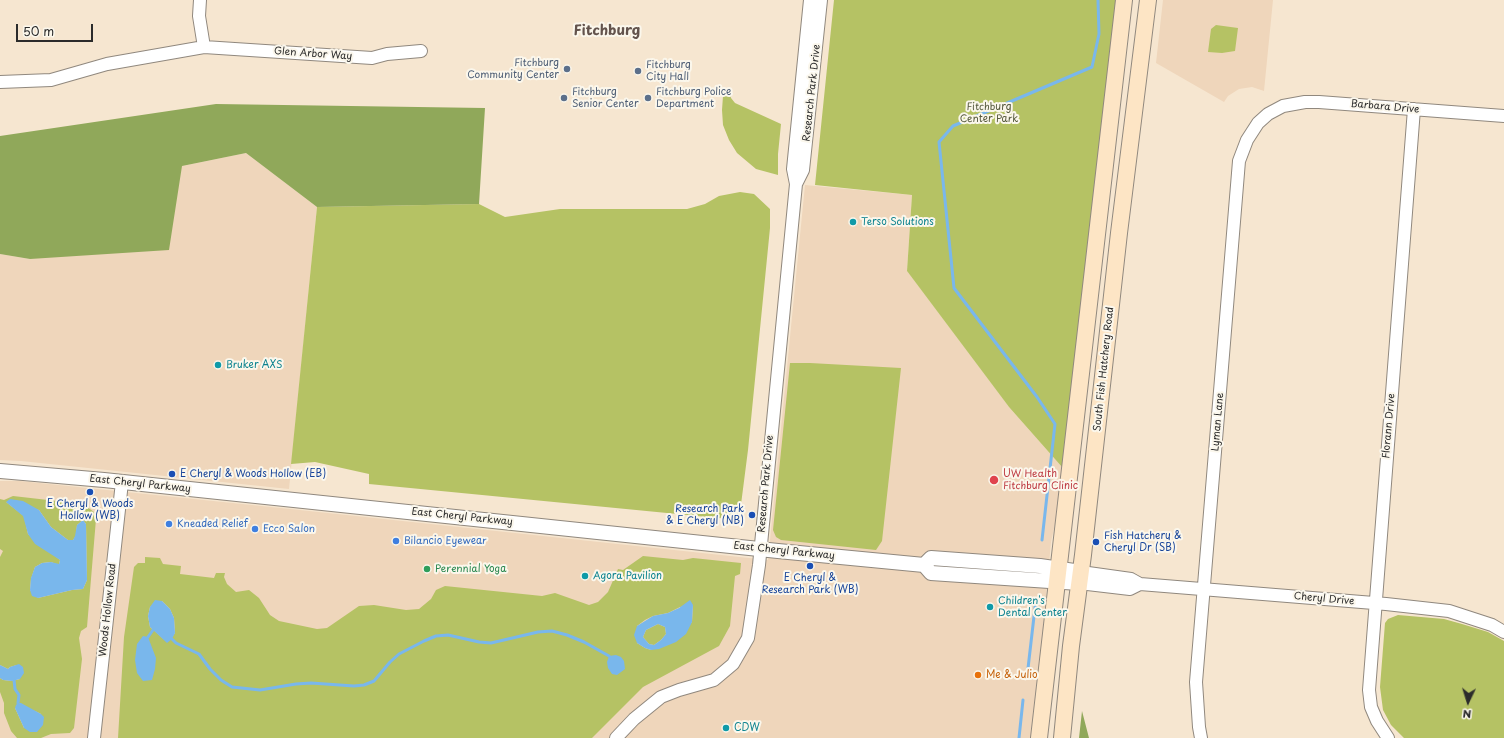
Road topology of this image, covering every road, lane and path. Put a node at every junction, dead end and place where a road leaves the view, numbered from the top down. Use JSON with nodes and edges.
{"nodes":[{"id":1,"x":200,"y":0,"type":"edge"},
{"id":2,"x":810,"y":0,"type":"edge"},
{"id":3,"x":821,"y":0,"type":"edge"},
{"id":4,"x":1124,"y":0,"type":"edge"},
{"id":5,"x":1148,"y":0,"type":"edge"},
{"id":6,"x":204,"y":47,"type":"junction"},
{"id":7,"x":421,"y":51,"type":"dead end"},
{"id":8,"x":0,"y":82,"type":"edge"},
{"id":9,"x":1414,"y":109,"type":"junction"},
{"id":10,"x":1268,"y":114,"type":"joint"},
{"id":11,"x":1504,"y":116,"type":"edge"},
{"id":12,"x":796,"y":184,"type":"junction"},
{"id":13,"x":0,"y":471,"type":"edge"},
{"id":14,"x":122,"y":482,"type":"junction"},
{"id":15,"x":760,"y":549,"type":"junction"},
{"id":16,"x":1058,"y":575,"type":"junction"},
{"id":17,"x":1080,"y":578,"type":"junction"},
{"id":18,"x":1204,"y":589,"type":"junction"},
{"id":19,"x":1375,"y":603,"type":"junction"},
{"id":20,"x":1504,"y":632,"type":"edge"},
{"id":21,"x":94,"y":738,"type":"edge"},
{"id":22,"x":616,"y":738,"type":"edge"},
{"id":23,"x":1039,"y":738,"type":"edge"},
{"id":24,"x":1062,"y":738,"type":"edge"},
{"id":25,"x":1201,"y":738,"type":"edge"},
{"id":26,"x":1388,"y":738,"type":"edge"}],
"edges":[{"from":1,"to":6,"type":"street"},
{"from":2,"to":12,"type":"street","name":"Research Park Drive"},
{"from":3,"to":12,"type":"street","name":"Research Park Drive"},
{"from":4,"to":16,"type":"main road"},
{"from":5,"to":17,"type":"main road","name":"South Fish Hatchery Road"},
{"from":6,"to":7,"type":"street","name":"Glen Arbor Way"},
{"from":6,"to":8,"type":"street","name":"Glen Arbor Way"},
{"from":9,"to":10,"type":"street","name":"Barbara Drive"},
{"from":9,"to":11,"type":"street","name":"Barbara Drive"},
{"from":9,"to":19,"type":"street","name":"Florann Drive"},
{"from":10,"to":18,"type":"street","name":"Lyman Lane"},
{"from":12,"to":15,"type":"street","name":"Research Park Drive"},
{"from":13,"to":14,"type":"street","name":"East Cheryl Parkway"},
{"from":14,"to":15,"type":"street","name":"East Cheryl Parkway"},
{"from":14,"to":21,"type":"street","name":"Woods Hollow Road"},
{"from":15,"to":16,"type":"street","name":"East Cheryl Parkway"},
{"from":15,"to":22,"type":"street","name":"Research Park Drive"},
{"from":16,"to":17,"type":"street","name":"East Cheryl Parkway"},
{"from":16,"to":23,"type":"main road"},
{"from":17,"to":18,"type":"street","name":"Cheryl Drive"},
{"from":17,"to":24,"type":"main road","name":"South Fish Hatchery Road"},
{"from":18,"to":19,"type":"street","name":"Cheryl Drive"},
{"from":18,"to":25,"type":"street","name":"Lyman Lane"},
{"from":19,"to":20,"type":"street","name":"Cheryl Drive"},
{"from":19,"to":26,"type":"street","name":"Florann Drive"}]}
